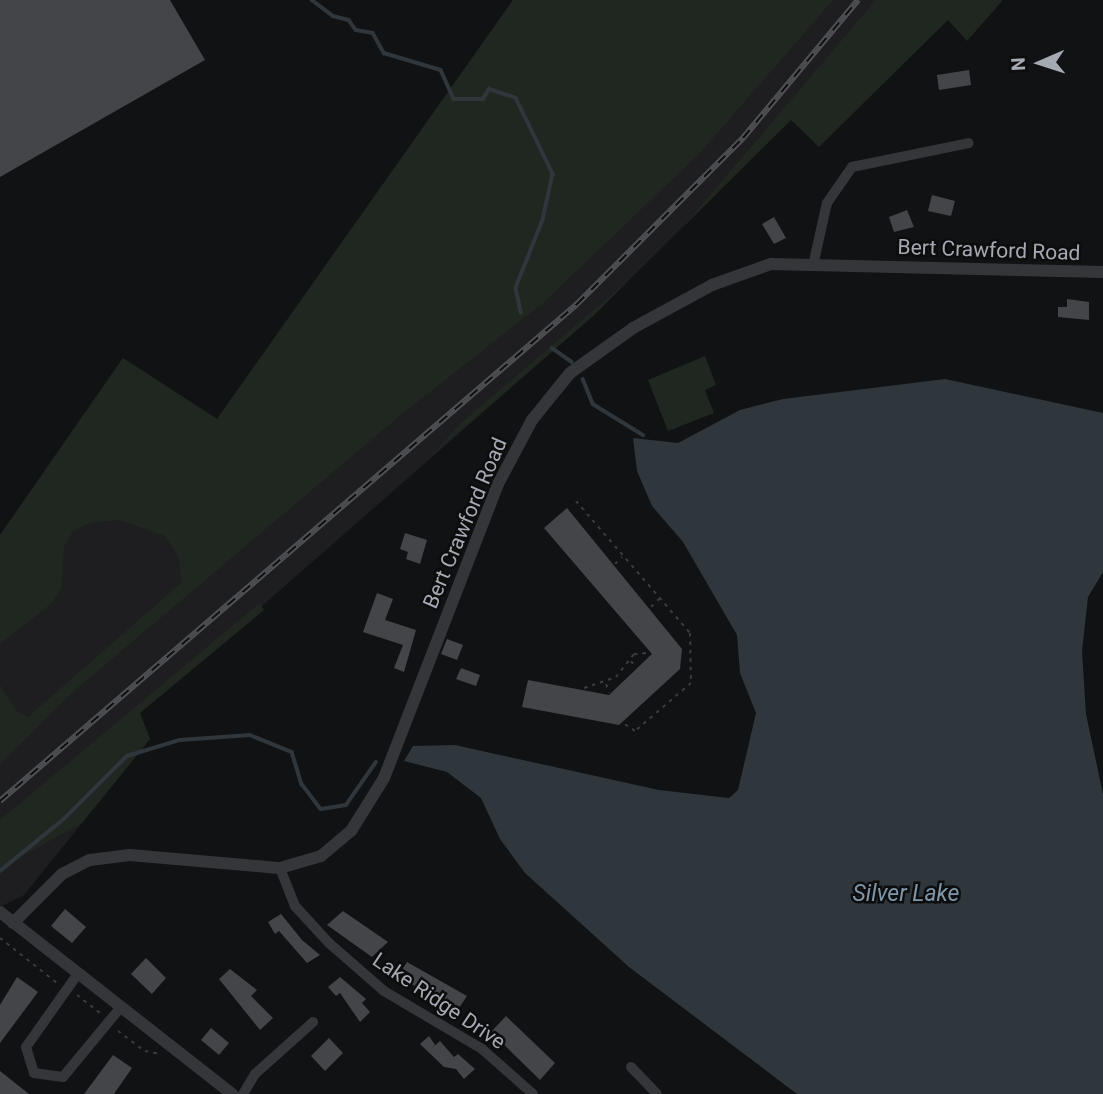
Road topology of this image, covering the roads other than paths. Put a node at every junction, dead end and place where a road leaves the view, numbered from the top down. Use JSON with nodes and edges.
{"nodes":[{"id":1,"x":969,"y":143,"type":"dead end"},
{"id":2,"x":814,"y":261,"type":"junction"},
{"id":3,"x":1103,"y":272,"type":"edge"},
{"id":4,"x":280,"y":868,"type":"junction"},
{"id":5,"x":0,"y":912,"type":"edge"},
{"id":6,"x":13,"y":923,"type":"junction"},
{"id":7,"x":77,"y":975,"type":"junction"},
{"id":8,"x":121,"y":1007,"type":"junction"},
{"id":9,"x":313,"y":1022,"type":"dead end"},
{"id":10,"x":631,"y":1067,"type":"dead end"},
{"id":11,"x":232,"y":1094,"type":"edge"},
{"id":12,"x":243,"y":1094,"type":"edge"},
{"id":13,"x":533,"y":1094,"type":"edge"},
{"id":14,"x":657,"y":1094,"type":"edge"}],
"edges":[{"from":1,"to":2,"type":"street"},
{"from":2,"to":3,"type":"street","name":"Bert Crawford Road"},
{"from":2,"to":4,"type":"street","name":"Bert Crawford Road"},
{"from":4,"to":6,"type":"street","name":"Bert Crawford Road"},
{"from":4,"to":13,"type":"street","name":"Lake Ridge Drive"},
{"from":5,"to":6,"type":"street"},
{"from":6,"to":7,"type":"street"},
{"from":7,"to":8,"type":"street"},
{"from":7,"to":8,"type":"street"},
{"from":8,"to":11,"type":"street"},
{"from":9,"to":12,"type":"street"},
{"from":10,"to":14,"type":"street"}]}
